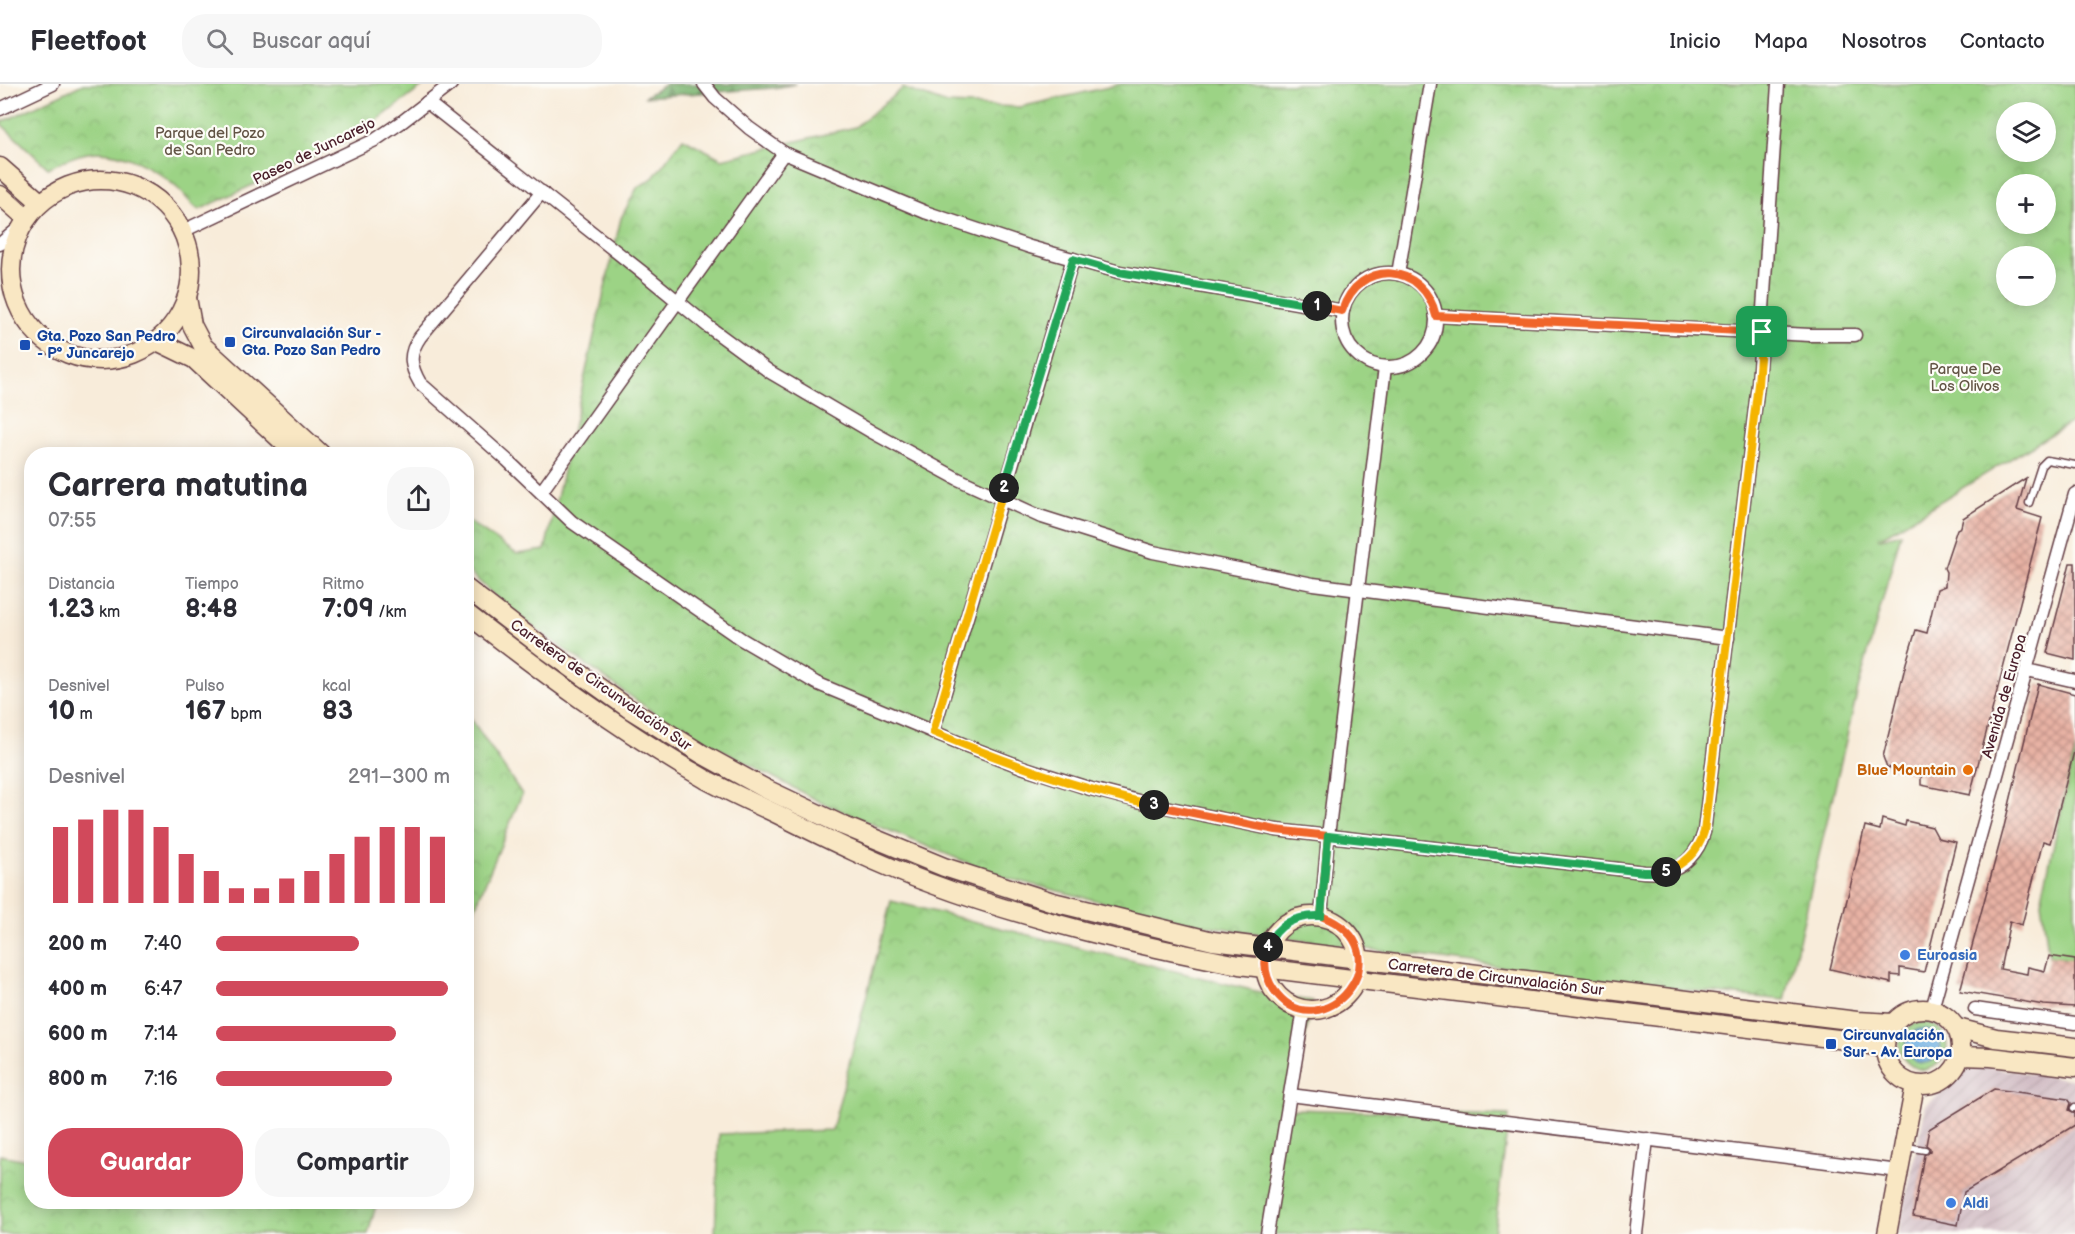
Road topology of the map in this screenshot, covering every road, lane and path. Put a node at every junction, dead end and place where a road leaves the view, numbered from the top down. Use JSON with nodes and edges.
{"nodes":[{"id":1,"x":53,"y":84,"type":"edge"},
{"id":2,"x":451,"y":84,"type":"edge"},
{"id":3,"x":705,"y":84,"type":"edge"},
{"id":4,"x":1430,"y":84,"type":"edge"},
{"id":5,"x":1778,"y":84,"type":"edge"},
{"id":6,"x":427,"y":102,"type":"junction"},
{"id":7,"x":0,"y":109,"type":"edge"},
{"id":8,"x":784,"y":153,"type":"junction"},
{"id":9,"x":0,"y":167,"type":"edge"},
{"id":10,"x":542,"y":192,"type":"junction"},
{"id":11,"x":0,"y":195,"type":"edge"},
{"id":12,"x":40,"y":202,"type":"junction"},
{"id":13,"x":23,"y":222,"type":"junction"},
{"id":14,"x":183,"y":231,"type":"junction"},
{"id":15,"x":0,"y":244,"type":"edge"},
{"id":16,"x":1073,"y":259,"type":"junction"},
{"id":17,"x":1398,"y":274,"type":"junction"},
{"id":18,"x":187,"y":298,"type":"junction"},
{"id":19,"x":678,"y":302,"type":"junction"},
{"id":20,"x":1342,"y":311,"type":"junction"},
{"id":21,"x":1436,"y":316,"type":"junction"},
{"id":22,"x":1762,"y":332,"type":"junction"},
{"id":23,"x":1855,"y":335,"type":"dead end"},
{"id":24,"x":157,"y":341,"type":"junction"},
{"id":25,"x":1385,"y":367,"type":"junction"},
{"id":26,"x":288,"y":447,"type":"edge"},
{"id":27,"x":313,"y":447,"type":"edge"},
{"id":28,"x":2075,"y":465,"type":"edge"},
{"id":29,"x":541,"y":492,"type":"junction"},
{"id":30,"x":2075,"y":494,"type":"edge"},
{"id":31,"x":1002,"y":499,"type":"junction"},
{"id":32,"x":2029,"y":503,"type":"dead end"},
{"id":33,"x":1358,"y":590,"type":"junction"},
{"id":34,"x":474,"y":594,"type":"edge"},
{"id":35,"x":474,"y":620,"type":"edge"},
{"id":36,"x":1728,"y":638,"type":"junction"},
{"id":37,"x":2027,"y":670,"type":"junction"},
{"id":38,"x":2075,"y":681,"type":"edge"},
{"id":39,"x":933,"y":732,"type":"junction"},
{"id":40,"x":1328,"y":836,"type":"junction"},
{"id":41,"x":1321,"y":916,"type":"junction"},
{"id":42,"x":1268,"y":948,"type":"junction"},
{"id":43,"x":1359,"y":960,"type":"junction"},
{"id":44,"x":1265,"y":968,"type":"junction"},
{"id":45,"x":1357,"y":979,"type":"junction"},
{"id":46,"x":1304,"y":1009,"type":"junction"},
{"id":47,"x":1932,"y":1009,"type":"junction"},
{"id":48,"x":1975,"y":1009,"type":"dead end"},
{"id":49,"x":1893,"y":1023,"type":"junction"},
{"id":50,"x":2075,"y":1023,"type":"edge"},
{"id":51,"x":1957,"y":1028,"type":"junction"},
{"id":52,"x":2075,"y":1047,"type":"edge"},
{"id":53,"x":1885,"y":1049,"type":"junction"},
{"id":54,"x":1961,"y":1056,"type":"junction"},
{"id":55,"x":2075,"y":1067,"type":"edge"},
{"id":56,"x":1915,"y":1085,"type":"junction"},
{"id":57,"x":1290,"y":1095,"type":"junction"},
{"id":58,"x":1647,"y":1139,"type":"junction"},
{"id":59,"x":1903,"y":1146,"type":"junction"},
{"id":60,"x":1925,"y":1150,"type":"dead end"},
{"id":61,"x":1899,"y":1171,"type":"junction"},
{"id":62,"x":1267,"y":1234,"type":"edge"},
{"id":63,"x":1636,"y":1234,"type":"edge"},
{"id":64,"x":1887,"y":1234,"type":"edge"}],
"edges":[{"from":1,"to":7,"type":"street"},
{"from":2,"to":6,"type":"street","name":"Paseo de Juncarejo"},
{"from":3,"to":8,"type":"street"},
{"from":4,"to":17,"type":"street"},
{"from":5,"to":22,"type":"street"},
{"from":6,"to":10,"type":"street"},
{"from":6,"to":14,"type":"street","name":"Paseo de Juncarejo"},
{"from":8,"to":16,"type":"street"},
{"from":8,"to":19,"type":"street"},
{"from":9,"to":12,"type":"street"},
{"from":10,"to":19,"type":"street"},
{"from":10,"to":29,"type":"street"},
{"from":11,"to":13,"type":"street"},
{"from":12,"to":13,"type":"street"},
{"from":12,"to":14,"type":"street"},
{"from":13,"to":15,"type":"street"},
{"from":13,"to":24,"type":"street"},
{"from":14,"to":18,"type":"street"},
{"from":16,"to":20,"type":"street"},
{"from":16,"to":31,"type":"street"},
{"from":17,"to":20,"type":"street"},
{"from":17,"to":21,"type":"street"},
{"from":18,"to":24,"type":"street"},
{"from":18,"to":27,"type":"street"},
{"from":19,"to":29,"type":"street"},
{"from":19,"to":31,"type":"street"},
{"from":20,"to":25,"type":"street"},
{"from":21,"to":22,"type":"street"},
{"from":21,"to":25,"type":"street"},
{"from":22,"to":23,"type":"street"},
{"from":22,"to":36,"type":"street"},
{"from":24,"to":26,"type":"street"},
{"from":25,"to":33,"type":"street"},
{"from":28,"to":32,"type":"lane"},
{"from":29,"to":39,"type":"street"},
{"from":30,"to":37,"type":"street","name":"Avenida de Europa"},
{"from":31,"to":33,"type":"street"},
{"from":31,"to":39,"type":"street"},
{"from":33,"to":36,"type":"street"},
{"from":33,"to":40,"type":"street"},
{"from":34,"to":42,"type":"street","name":"Carretera de Circunvalación Sur"},
{"from":35,"to":44,"type":"street","name":"Carretera de Circunvalación Sur"},
{"from":36,"to":40,"type":"street"},
{"from":37,"to":38,"type":"street"},
{"from":37,"to":47,"type":"street","name":"Avenida de Europa"},
{"from":39,"to":40,"type":"street"},
{"from":40,"to":41,"type":"street"},
{"from":41,"to":42,"type":"street"},
{"from":41,"to":43,"type":"street"},
{"from":42,"to":43,"type":"street","name":"Carretera de Circunvalación Sur"},
{"from":42,"to":44,"type":"street"},
{"from":43,"to":45,"type":"street"},
{"from":43,"to":49,"type":"street","name":"Carretera de Circunvalación Sur"},
{"from":44,"to":45,"type":"street","name":"Carretera de Circunvalación Sur"},
{"from":44,"to":46,"type":"street"},
{"from":45,"to":46,"type":"street"},
{"from":45,"to":53,"type":"street","name":"Carretera de Circunvalación Sur"},
{"from":46,"to":57,"type":"street"},
{"from":47,"to":49,"type":"street"},
{"from":47,"to":51,"type":"street"},
{"from":48,"to":50,"type":"street"},
{"from":49,"to":53,"type":"street"},
{"from":51,"to":52,"type":"street"},
{"from":51,"to":54,"type":"street"},
{"from":53,"to":56,"type":"street"},
{"from":54,"to":55,"type":"street"},
{"from":54,"to":56,"type":"street"},
{"from":56,"to":59,"type":"street"},
{"from":57,"to":58,"type":"street"},
{"from":57,"to":62,"type":"street"},
{"from":58,"to":61,"type":"street"},
{"from":58,"to":63,"type":"street"},
{"from":59,"to":60,"type":"lane"},
{"from":59,"to":61,"type":"street"},
{"from":61,"to":64,"type":"street"}]}
